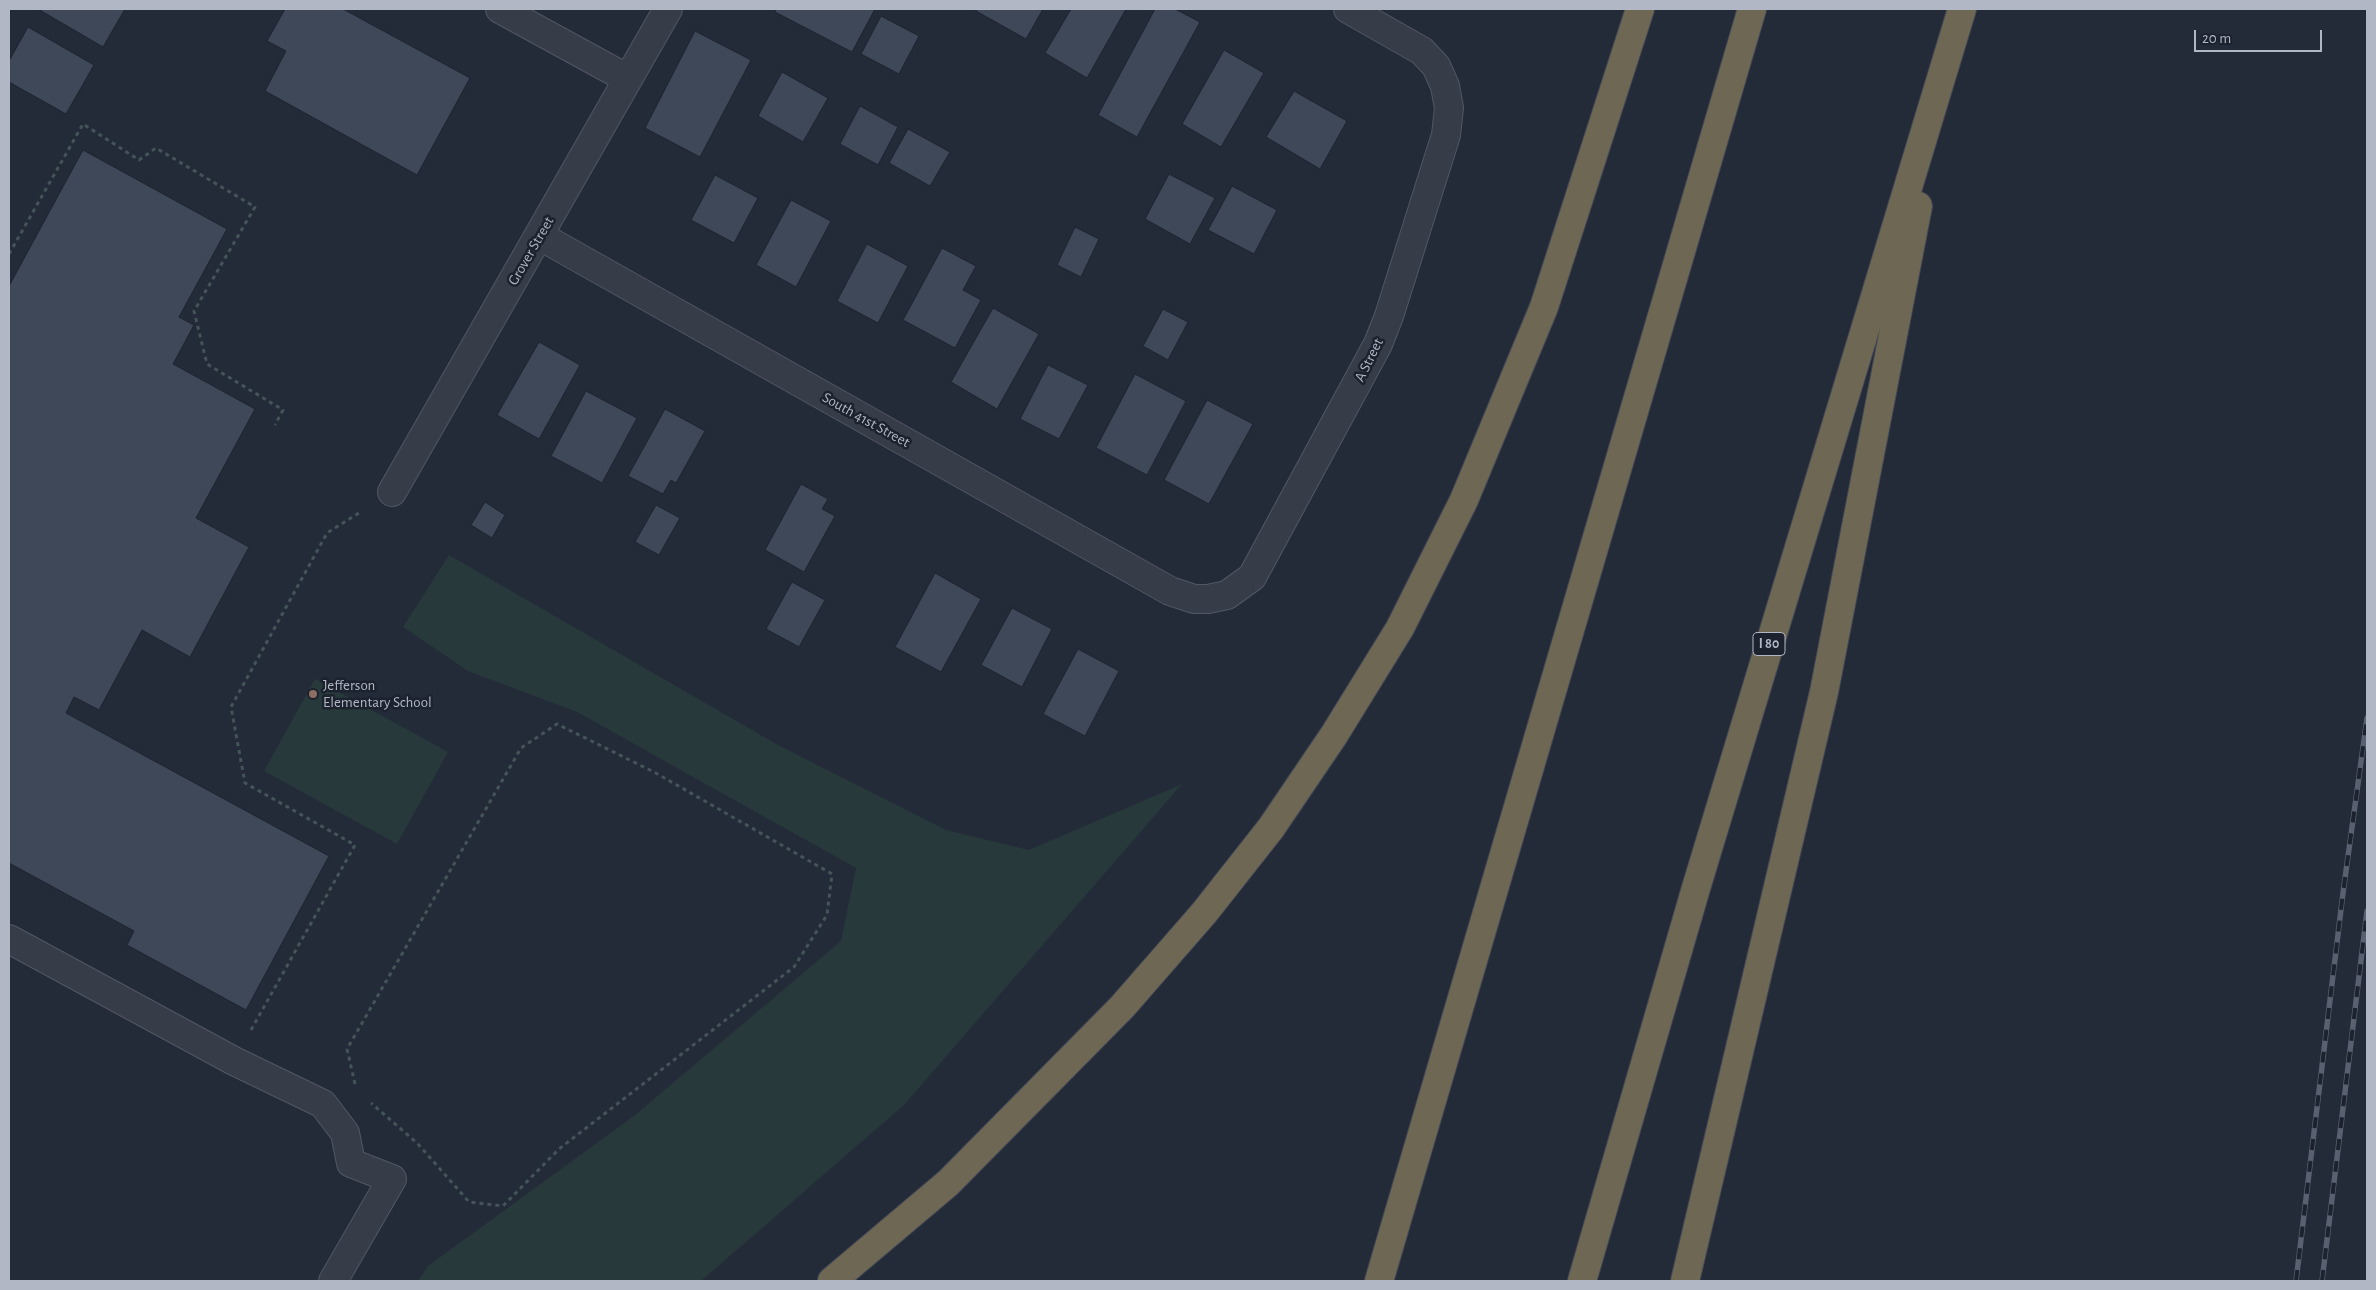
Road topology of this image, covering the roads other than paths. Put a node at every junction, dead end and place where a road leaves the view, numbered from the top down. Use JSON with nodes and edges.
{"nodes":[{"id":1,"x":500,"y":9,"type":"edge"},
{"id":2,"x":668,"y":9,"type":"edge"},
{"id":3,"x":1348,"y":9,"type":"edge"},
{"id":4,"x":1640,"y":9,"type":"edge"},
{"id":5,"x":1752,"y":9,"type":"edge"},
{"id":6,"x":1962,"y":9,"type":"edge"},
{"id":7,"x":1947,"y":57,"type":"junction"},
{"id":8,"x":628,"y":79,"type":"junction"},
{"id":9,"x":540,"y":236,"type":"junction"},
{"id":10,"x":392,"y":492,"type":"road end"},
{"id":11,"x":1194,"y":599,"type":"joint"},
{"id":12,"x":9,"y":939,"type":"edge"},
{"id":13,"x":333,"y":1281,"type":"edge"},
{"id":14,"x":832,"y":1281,"type":"edge"},
{"id":15,"x":1379,"y":1281,"type":"edge"},
{"id":16,"x":1582,"y":1281,"type":"edge"},
{"id":17,"x":1685,"y":1281,"type":"edge"}],
"edges":[{"from":1,"to":8,"type":"street"},
{"from":2,"to":8,"type":"street","name":"Grover Street"},
{"from":3,"to":11,"type":"street","name":"A Street"},
{"from":4,"to":14,"type":"highway"},
{"from":5,"to":15,"type":"highway"},
{"from":6,"to":7,"type":"highway","number":"I 80"},
{"from":7,"to":16,"type":"highway","number":"I 80"},
{"from":7,"to":17,"type":"highway"},
{"from":8,"to":9,"type":"street","name":"Grover Street"},
{"from":9,"to":10,"type":"street","name":"Grover Street"},
{"from":9,"to":11,"type":"street","name":"South 41st Street"},
{"from":12,"to":13,"type":"street"}]}
